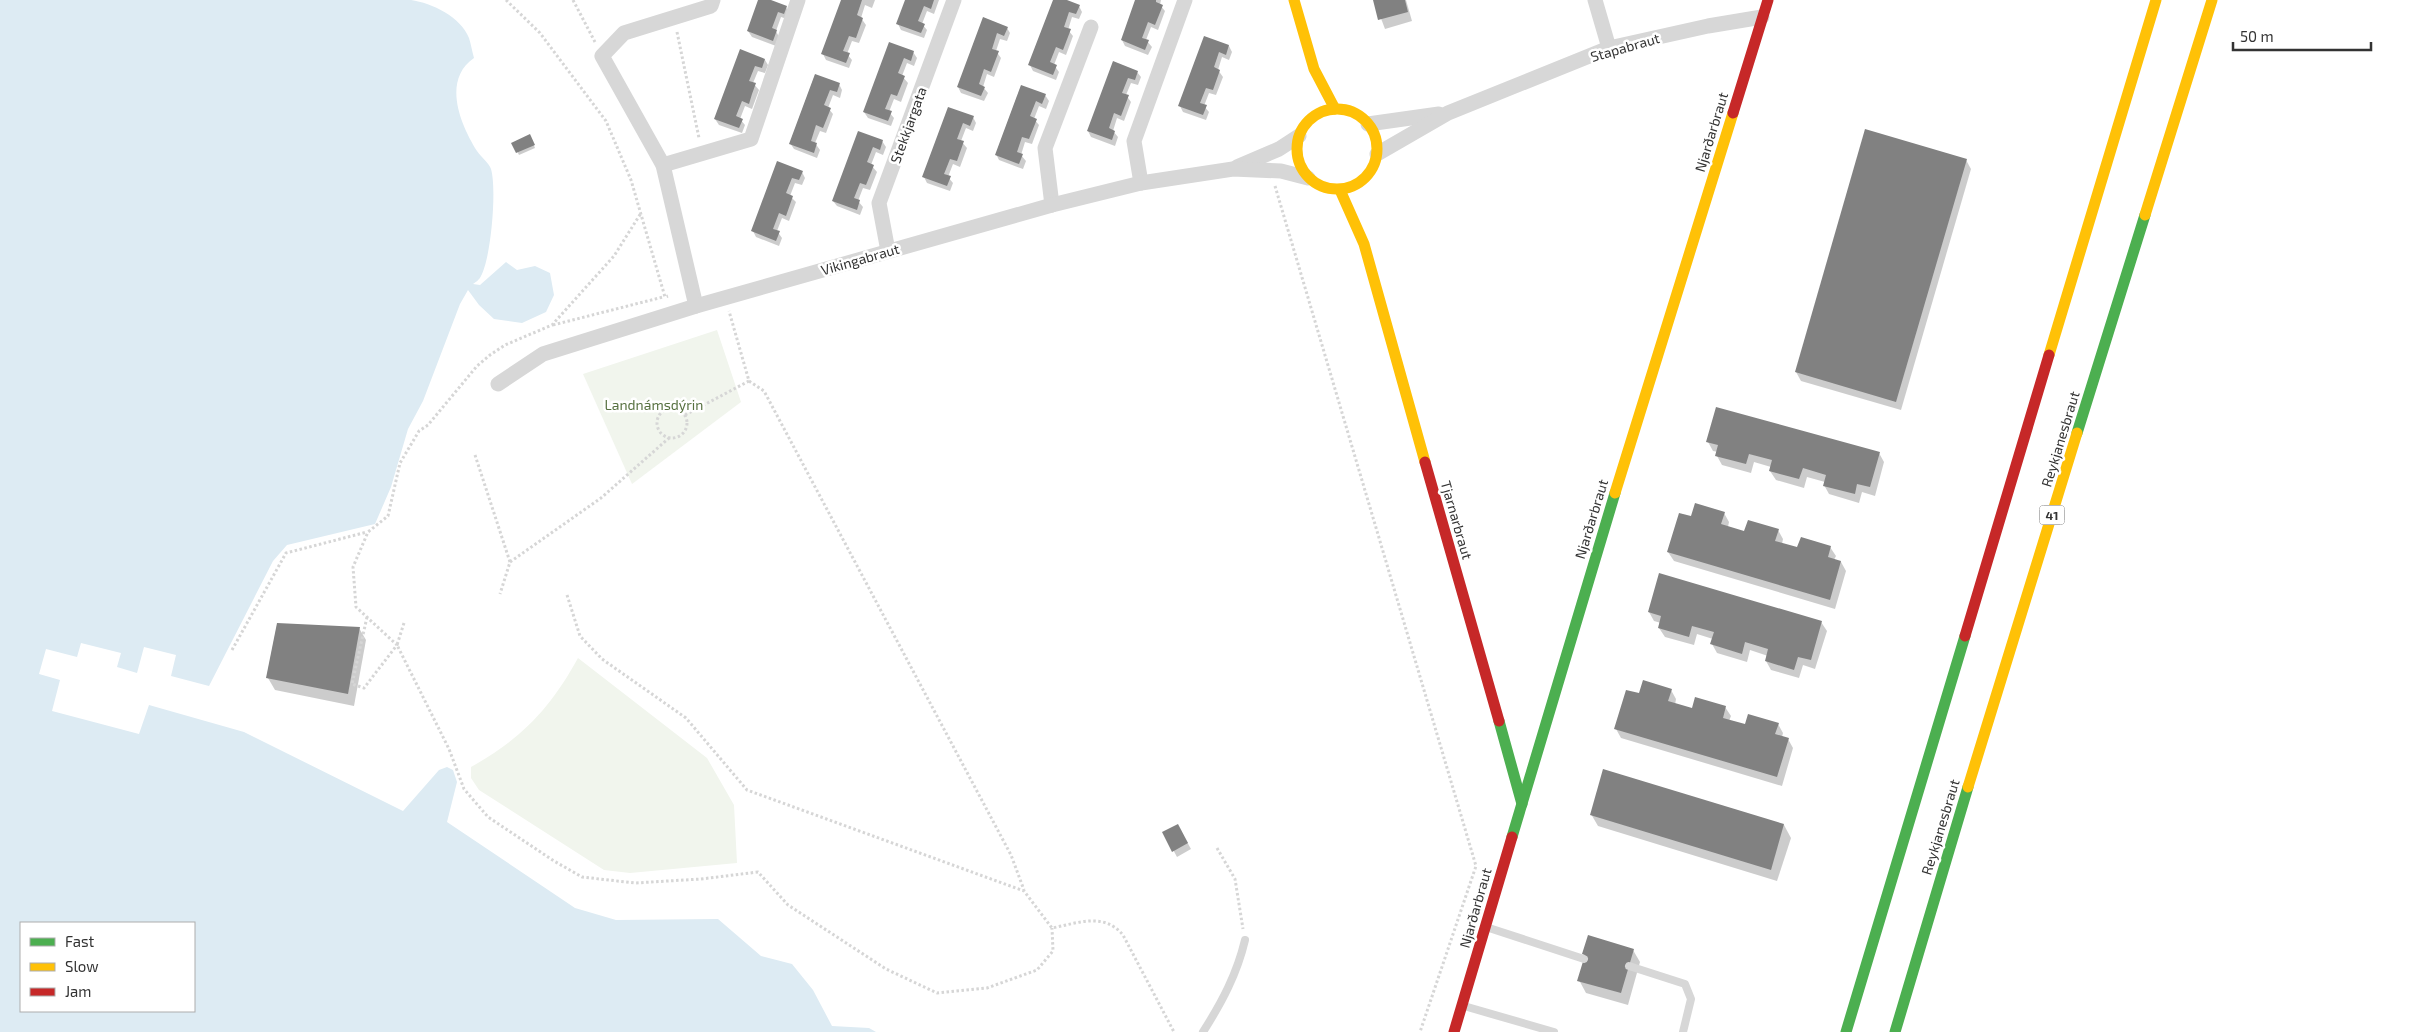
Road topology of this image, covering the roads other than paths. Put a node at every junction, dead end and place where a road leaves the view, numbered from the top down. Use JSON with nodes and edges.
{"nodes":[{"id":1,"x":713,"y":0,"type":"edge"},
{"id":2,"x":798,"y":0,"type":"edge"},
{"id":3,"x":954,"y":0,"type":"edge"},
{"id":4,"x":1185,"y":0,"type":"edge"},
{"id":5,"x":1294,"y":0,"type":"edge"},
{"id":6,"x":1595,"y":0,"type":"edge"},
{"id":7,"x":1768,"y":0,"type":"edge"},
{"id":8,"x":2156,"y":0,"type":"edge"},
{"id":9,"x":2212,"y":0,"type":"edge"},
{"id":10,"x":1762,"y":17,"type":"junction"},
{"id":11,"x":1091,"y":27,"type":"dead end"},
{"id":12,"x":1609,"y":48,"type":"junction"},
{"id":13,"x":1314,"y":69,"type":"junction"},
{"id":14,"x":1335,"y":109,"type":"junction"},
{"id":15,"x":1448,"y":113,"type":"junction"},
{"id":16,"x":1312,"y":118,"type":"junction"},
{"id":17,"x":1368,"y":124,"type":"junction"},
{"id":18,"x":1299,"y":136,"type":"junction"},
{"id":19,"x":1377,"y":154,"type":"junction"},
{"id":20,"x":663,"y":165,"type":"junction"},
{"id":21,"x":1233,"y":169,"type":"junction"},
{"id":22,"x":1308,"y":178,"type":"junction"},
{"id":23,"x":1361,"y":182,"type":"junction"},
{"id":24,"x":1141,"y":183,"type":"junction"},
{"id":25,"x":1340,"y":190,"type":"junction"},
{"id":26,"x":1052,"y":205,"type":"junction"},
{"id":27,"x":1364,"y":244,"type":"junction"},
{"id":28,"x":888,"y":252,"type":"junction"},
{"id":29,"x":696,"y":306,"type":"junction"},
{"id":30,"x":498,"y":384,"type":"dead end"},
{"id":31,"x":1522,"y":804,"type":"junction"},
{"id":32,"x":1485,"y":927,"type":"junction"},
{"id":33,"x":1245,"y":940,"type":"road end"},
{"id":34,"x":1584,"y":959,"type":"dead end"},
{"id":35,"x":1630,"y":966,"type":"dead end"},
{"id":36,"x":1462,"y":1005,"type":"junction"},
{"id":37,"x":1203,"y":1032,"type":"edge"},
{"id":38,"x":1454,"y":1032,"type":"edge"},
{"id":39,"x":1554,"y":1032,"type":"edge"},
{"id":40,"x":1684,"y":1032,"type":"edge"},
{"id":41,"x":1846,"y":1032,"type":"edge"},
{"id":42,"x":1895,"y":1032,"type":"edge"}],
"edges":[{"from":1,"to":20,"type":"street"},
{"from":2,"to":20,"type":"street"},
{"from":3,"to":28,"type":"street","name":"Stekkjargata"},
{"from":4,"to":24,"type":"street"},
{"from":5,"to":13,"type":"main road"},
{"from":6,"to":12,"type":"street"},
{"from":7,"to":10,"type":"main road"},
{"from":8,"to":41,"type":"main road"},
{"from":9,"to":42,"type":"main road","name":"Reykjanesbraut","number":"41"},
{"from":10,"to":12,"type":"street","name":"Stapabraut"},
{"from":10,"to":31,"type":"main road","name":"Njarðarbraut"},
{"from":11,"to":26,"type":"street"},
{"from":12,"to":15,"type":"street","name":"Stapabraut"},
{"from":13,"to":14,"type":"main road"},
{"from":13,"to":16,"type":"main road"},
{"from":14,"to":16,"type":"main road"},
{"from":14,"to":17,"type":"main road"},
{"from":15,"to":17,"type":"street","name":"Stapabraut"},
{"from":15,"to":19,"type":"street","name":"Stapabraut"},
{"from":16,"to":18,"type":"main road"},
{"from":17,"to":19,"type":"main road"},
{"from":18,"to":21,"type":"street","name":"Vikingabraut"},
{"from":18,"to":22,"type":"main road"},
{"from":19,"to":23,"type":"main road"},
{"from":20,"to":29,"type":"street"},
{"from":21,"to":22,"type":"street","name":"Vikingabraut"},
{"from":21,"to":24,"type":"street","name":"Vikingabraut"},
{"from":22,"to":25,"type":"main road"},
{"from":23,"to":25,"type":"main road"},
{"from":23,"to":27,"type":"main road","name":"Tjarnarbraut"},
{"from":24,"to":26,"type":"street","name":"Vikingabraut"},
{"from":25,"to":27,"type":"main road","name":"Tjarnarbraut"},
{"from":26,"to":28,"type":"street","name":"Vikingabraut"},
{"from":27,"to":31,"type":"main road","name":"Tjarnarbraut"},
{"from":28,"to":29,"type":"street","name":"Vikingabraut"},
{"from":29,"to":30,"type":"street","name":"Vikingabraut"},
{"from":31,"to":32,"type":"main road","name":"Njarðarbraut"},
{"from":32,"to":34,"type":"lane"},
{"from":32,"to":36,"type":"main road","name":"Njarðarbraut"},
{"from":33,"to":37,"type":"lane"},
{"from":35,"to":40,"type":"lane"},
{"from":36,"to":38,"type":"main road","name":"Njarðarbraut"},
{"from":36,"to":39,"type":"lane"}]}
